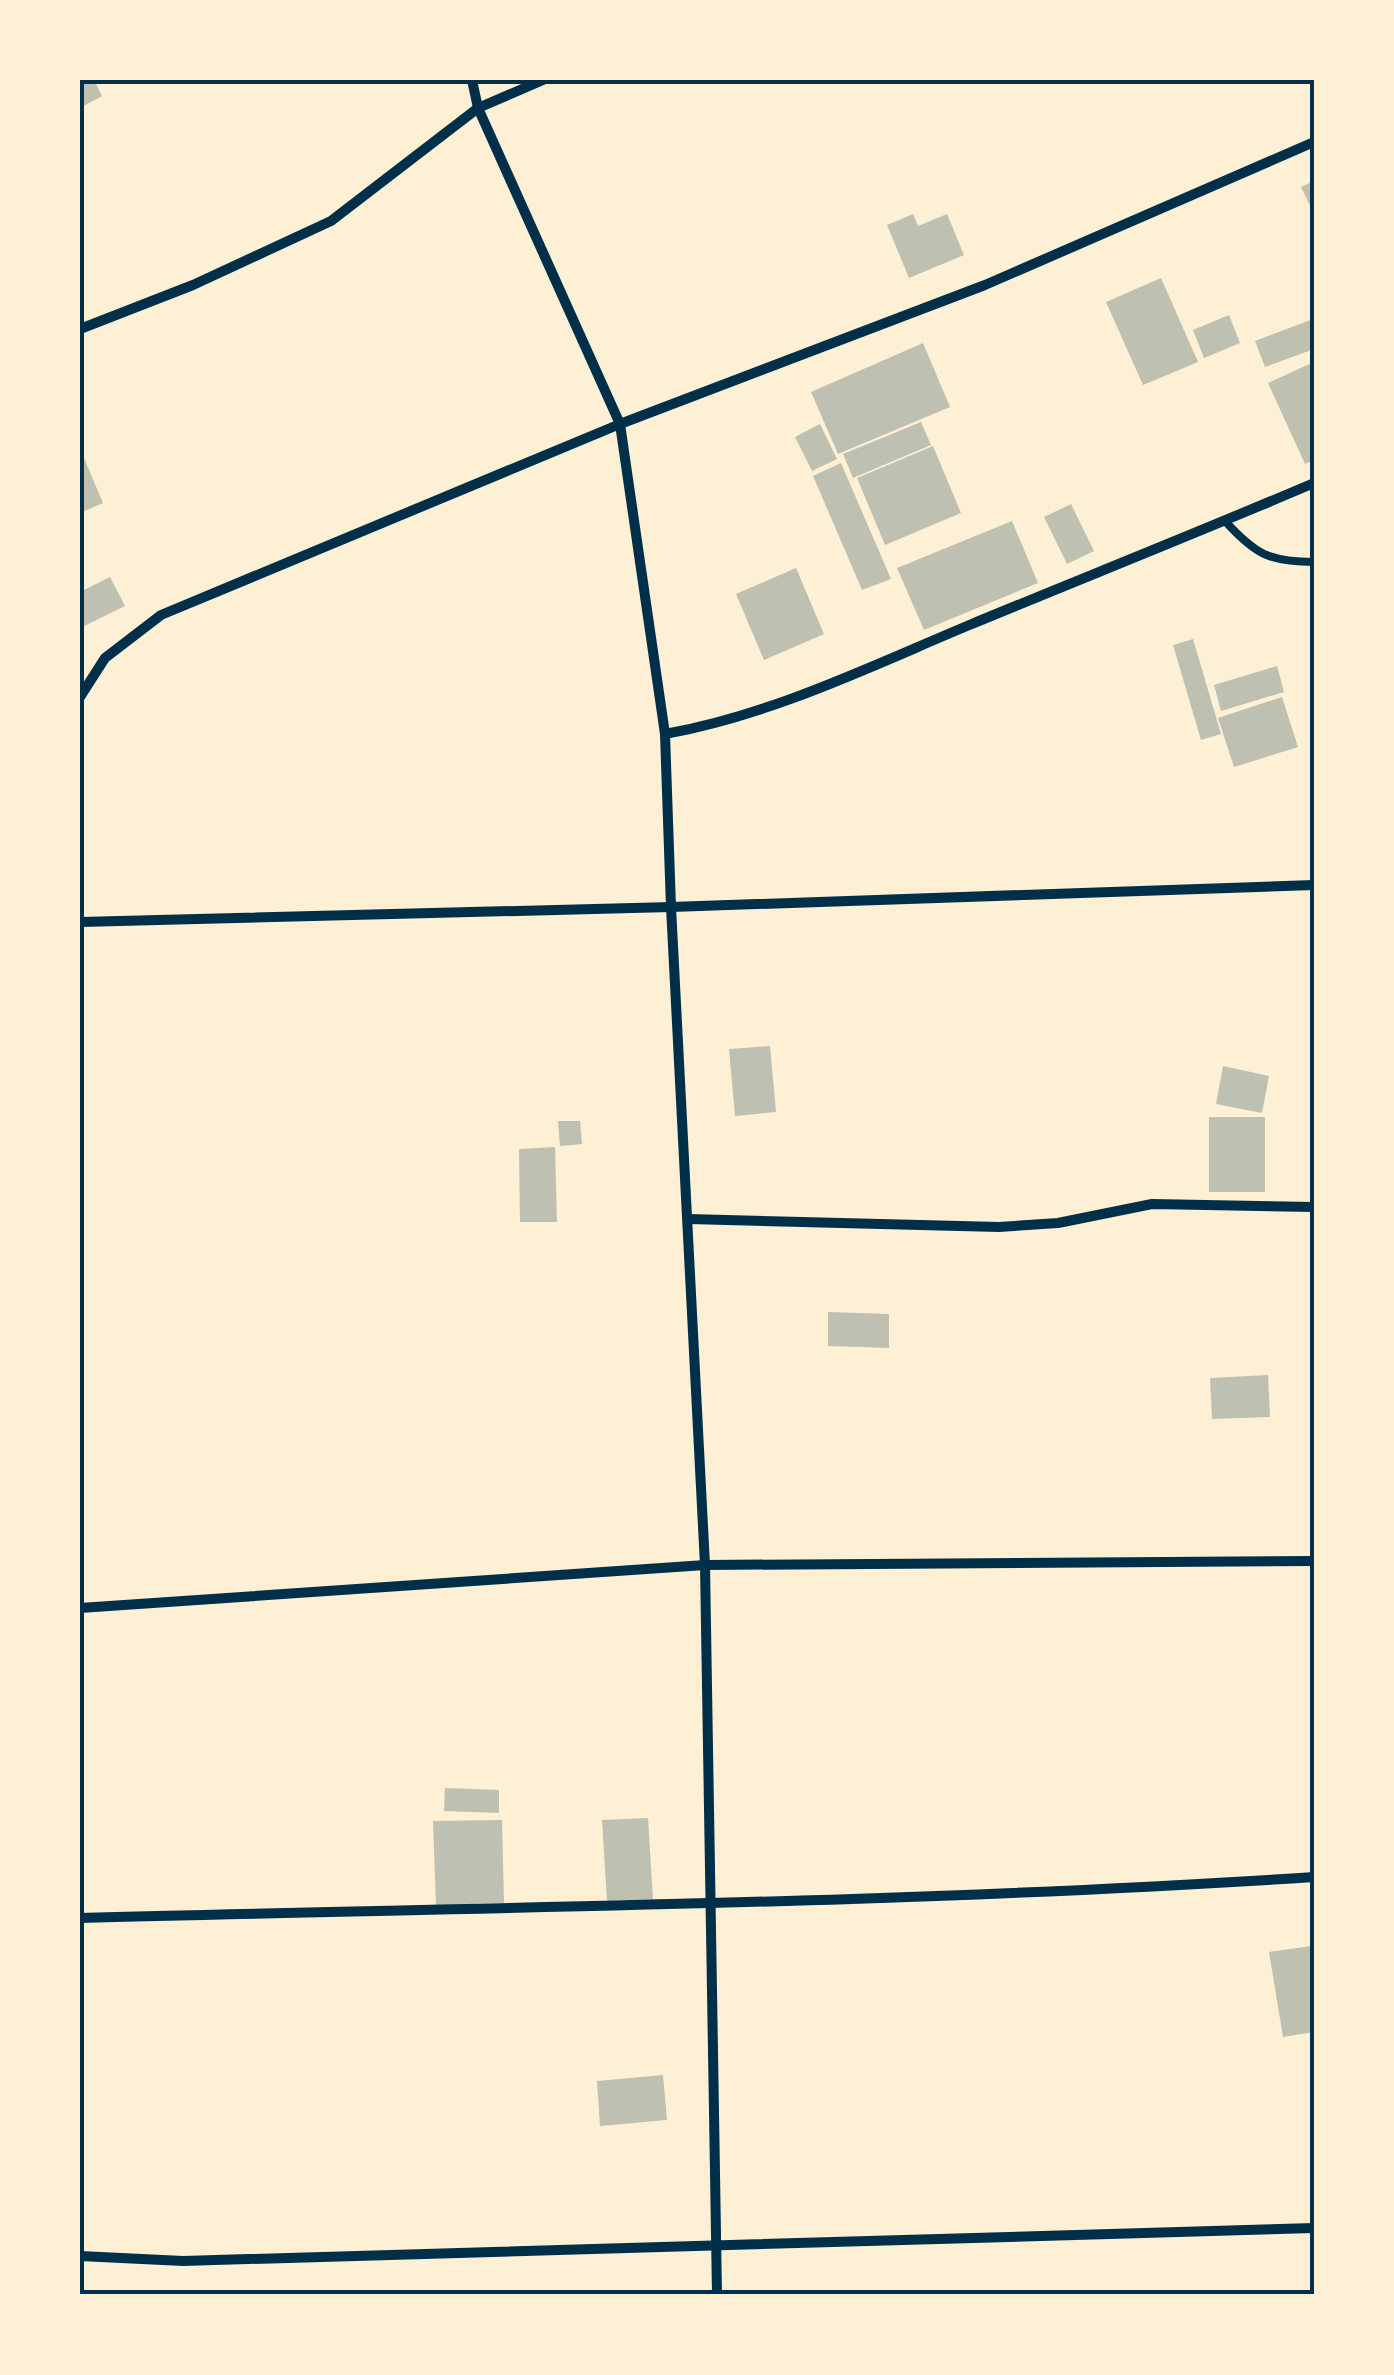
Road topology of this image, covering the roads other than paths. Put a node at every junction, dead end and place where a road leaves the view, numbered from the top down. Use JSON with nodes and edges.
{"nodes":[{"id":1,"x":472,"y":80,"type":"edge"},
{"id":2,"x":543,"y":80,"type":"edge"},
{"id":3,"x":478,"y":108,"type":"junction"},
{"id":4,"x":1314,"y":142,"type":"edge"},
{"id":5,"x":80,"y":330,"type":"edge"},
{"id":6,"x":620,"y":424,"type":"junction"},
{"id":7,"x":1314,"y":483,"type":"edge"},
{"id":8,"x":1224,"y":521,"type":"junction"},
{"id":9,"x":1314,"y":562,"type":"edge"},
{"id":10,"x":80,"y":696,"type":"edge"},
{"id":11,"x":665,"y":734,"type":"junction"},
{"id":12,"x":1314,"y":886,"type":"edge"},
{"id":13,"x":671,"y":907,"type":"junction"},
{"id":14,"x":80,"y":922,"type":"edge"},
{"id":15,"x":1314,"y":1207,"type":"edge"},
{"id":16,"x":688,"y":1219,"type":"junction"},
{"id":17,"x":1314,"y":1561,"type":"edge"},
{"id":18,"x":705,"y":1565,"type":"junction"},
{"id":19,"x":80,"y":1608,"type":"edge"},
{"id":20,"x":1314,"y":1877,"type":"edge"},
{"id":21,"x":710,"y":1901,"type":"junction"},
{"id":22,"x":80,"y":1918,"type":"edge"},
{"id":23,"x":1314,"y":2228,"type":"edge"},
{"id":24,"x":716,"y":2244,"type":"junction"},
{"id":25,"x":80,"y":2256,"type":"edge"},
{"id":26,"x":717,"y":2295,"type":"edge"}],
"edges":[{"from":1,"to":3,"type":"street"},
{"from":2,"to":3,"type":"street"},
{"from":3,"to":5,"type":"street"},
{"from":3,"to":6,"type":"street"},
{"from":4,"to":6,"type":"street"},
{"from":6,"to":10,"type":"street"},
{"from":6,"to":11,"type":"street"},
{"from":7,"to":8,"type":"street"},
{"from":8,"to":9,"type":"lane"},
{"from":8,"to":11,"type":"street"},
{"from":11,"to":13,"type":"street"},
{"from":12,"to":13,"type":"street"},
{"from":13,"to":14,"type":"street"},
{"from":13,"to":16,"type":"street"},
{"from":15,"to":16,"type":"street"},
{"from":16,"to":18,"type":"street"},
{"from":17,"to":18,"type":"street"},
{"from":18,"to":19,"type":"street"},
{"from":18,"to":21,"type":"street"},
{"from":20,"to":21,"type":"street"},
{"from":21,"to":22,"type":"street"},
{"from":21,"to":24,"type":"street"},
{"from":23,"to":24,"type":"street"},
{"from":24,"to":25,"type":"street"},
{"from":24,"to":26,"type":"street"}]}
